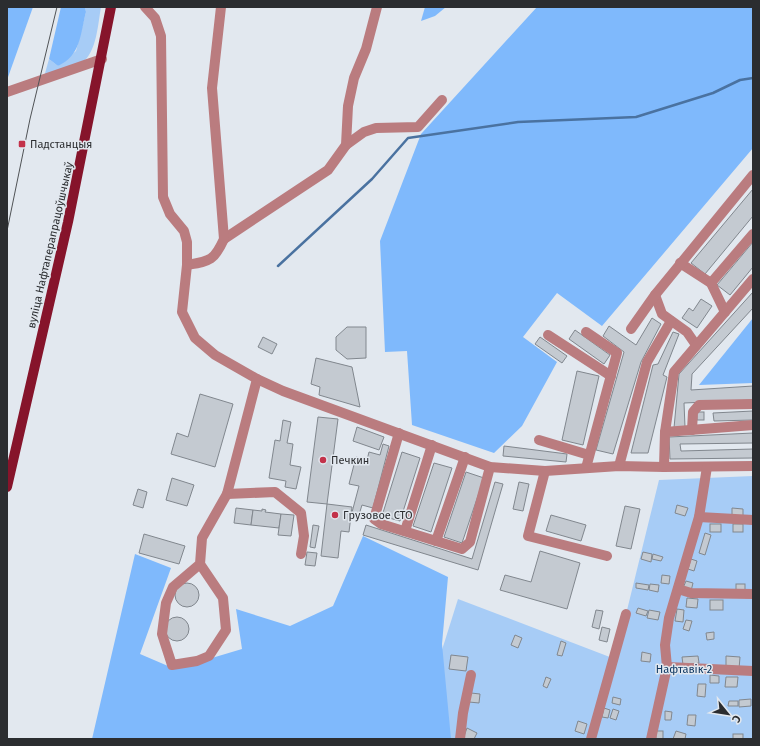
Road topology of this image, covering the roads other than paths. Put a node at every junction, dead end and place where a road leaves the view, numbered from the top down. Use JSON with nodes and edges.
{"nodes":[{"id":1,"x":111,"y":7,"type":"edge"},
{"id":2,"x":146,"y":7,"type":"edge"},
{"id":3,"x":221,"y":7,"type":"edge"},
{"id":4,"x":377,"y":7,"type":"edge"},
{"id":5,"x":102,"y":59,"type":"junction"},
{"id":6,"x":7,"y":92,"type":"edge"},
{"id":7,"x":442,"y":100,"type":"dead end"},
{"id":8,"x":346,"y":145,"type":"junction"},
{"id":9,"x":753,"y":176,"type":"edge"},
{"id":10,"x":753,"y":234,"type":"edge"},
{"id":11,"x":224,"y":239,"type":"junction"},
{"id":12,"x":680,"y":263,"type":"junction"},
{"id":13,"x":187,"y":265,"type":"junction"},
{"id":14,"x":753,"y":279,"type":"edge"},
{"id":15,"x":711,"y":283,"type":"junction"},
{"id":16,"x":654,"y":295,"type":"junction"},
{"id":17,"x":725,"y":312,"type":"junction"},
{"id":18,"x":671,"y":321,"type":"junction"},
{"id":19,"x":631,"y":329,"type":"dead end"},
{"id":20,"x":586,"y":332,"type":"dead end"},
{"id":21,"x":548,"y":335,"type":"dead end"},
{"id":22,"x":696,"y":345,"type":"junction"},
{"id":23,"x":611,"y":376,"type":"junction"},
{"id":24,"x":257,"y":379,"type":"junction"},
{"id":25,"x":753,"y":404,"type":"edge"},
{"id":26,"x":753,"y":425,"type":"edge"},
{"id":27,"x":692,"y":430,"type":"junction"},
{"id":28,"x":665,"y":432,"type":"junction"},
{"id":29,"x":399,"y":433,"type":"junction"},
{"id":30,"x":539,"y":440,"type":"dead end"},
{"id":31,"x":432,"y":445,"type":"junction"},
{"id":32,"x":589,"y":455,"type":"junction"},
{"id":33,"x":464,"y":458,"type":"junction"},
{"id":34,"x":619,"y":466,"type":"junction"},
{"id":35,"x":753,"y":466,"type":"edge"},
{"id":36,"x":490,"y":467,"type":"junction"},
{"id":37,"x":664,"y":467,"type":"junction"},
{"id":38,"x":707,"y":467,"type":"junction"},
{"id":39,"x":586,"y":468,"type":"junction"},
{"id":40,"x":545,"y":471,"type":"junction"},
{"id":41,"x":7,"y":487,"type":"edge"},
{"id":42,"x":227,"y":494,"type":"junction"},
{"id":43,"x":699,"y":517,"type":"junction"},
{"id":44,"x":753,"y":520,"type":"edge"},
{"id":45,"x":405,"y":531,"type":"junction"},
{"id":46,"x":436,"y":541,"type":"junction"},
{"id":47,"x":301,"y":554,"type":"dead end"},
{"id":48,"x":607,"y":556,"type":"dead end"},
{"id":49,"x":200,"y":564,"type":"junction"},
{"id":50,"x":678,"y":589,"type":"junction"},
{"id":51,"x":753,"y":594,"type":"edge"},
{"id":52,"x":626,"y":614,"type":"dead end"},
{"id":53,"x":667,"y":667,"type":"junction"},
{"id":54,"x":753,"y":671,"type":"edge"},
{"id":55,"x":471,"y":675,"type":"dead end"},
{"id":56,"x":460,"y":739,"type":"edge"},
{"id":57,"x":591,"y":739,"type":"edge"},
{"id":58,"x":651,"y":739,"type":"edge"}],
"edges":[{"from":1,"to":5,"type":"main road","name":"вуліца Нафтаперапрацоўшчыкаў"},
{"from":2,"to":13,"type":"street"},
{"from":3,"to":11,"type":"street"},
{"from":4,"to":8,"type":"street"},
{"from":5,"to":6,"type":"street"},
{"from":5,"to":41,"type":"main road","name":"вуліца Нафтаперапрацоўшчыкаў"},
{"from":7,"to":8,"type":"street"},
{"from":8,"to":11,"type":"street"},
{"from":9,"to":12,"type":"street"},
{"from":10,"to":15,"type":"street"},
{"from":11,"to":13,"type":"street"},
{"from":12,"to":15,"type":"street"},
{"from":12,"to":16,"type":"street"},
{"from":13,"to":24,"type":"street"},
{"from":14,"to":17,"type":"street"},
{"from":15,"to":17,"type":"street"},
{"from":16,"to":18,"type":"street"},
{"from":16,"to":19,"type":"street"},
{"from":17,"to":22,"type":"street"},
{"from":18,"to":22,"type":"street"},
{"from":18,"to":34,"type":"street"},
{"from":20,"to":23,"type":"street"},
{"from":21,"to":23,"type":"street"},
{"from":22,"to":28,"type":"street"},
{"from":23,"to":32,"type":"street"},
{"from":24,"to":29,"type":"street"},
{"from":24,"to":42,"type":"street"},
{"from":25,"to":27,"type":"street"},
{"from":26,"to":27,"type":"street"},
{"from":27,"to":28,"type":"street"},
{"from":28,"to":37,"type":"street"},
{"from":29,"to":31,"type":"street"},
{"from":29,"to":45,"type":"street"},
{"from":30,"to":32,"type":"street"},
{"from":31,"to":33,"type":"street"},
{"from":31,"to":45,"type":"street"},
{"from":32,"to":39,"type":"street"},
{"from":33,"to":36,"type":"street"},
{"from":33,"to":46,"type":"street"},
{"from":34,"to":37,"type":"street"},
{"from":34,"to":39,"type":"street"},
{"from":35,"to":38,"type":"street"},
{"from":36,"to":40,"type":"street"},
{"from":36,"to":46,"type":"street"},
{"from":37,"to":38,"type":"street"},
{"from":38,"to":43,"type":"street"},
{"from":39,"to":40,"type":"street"},
{"from":40,"to":48,"type":"street"},
{"from":42,"to":47,"type":"street"},
{"from":42,"to":49,"type":"street"},
{"from":43,"to":44,"type":"street"},
{"from":43,"to":50,"type":"street"},
{"from":45,"to":46,"type":"street"},
{"from":49,"to":49,"type":"street"},
{"from":50,"to":51,"type":"street"},
{"from":50,"to":53,"type":"street"},
{"from":52,"to":57,"type":"street"},
{"from":53,"to":54,"type":"street"},
{"from":53,"to":58,"type":"street"},
{"from":55,"to":56,"type":"street"}]}
